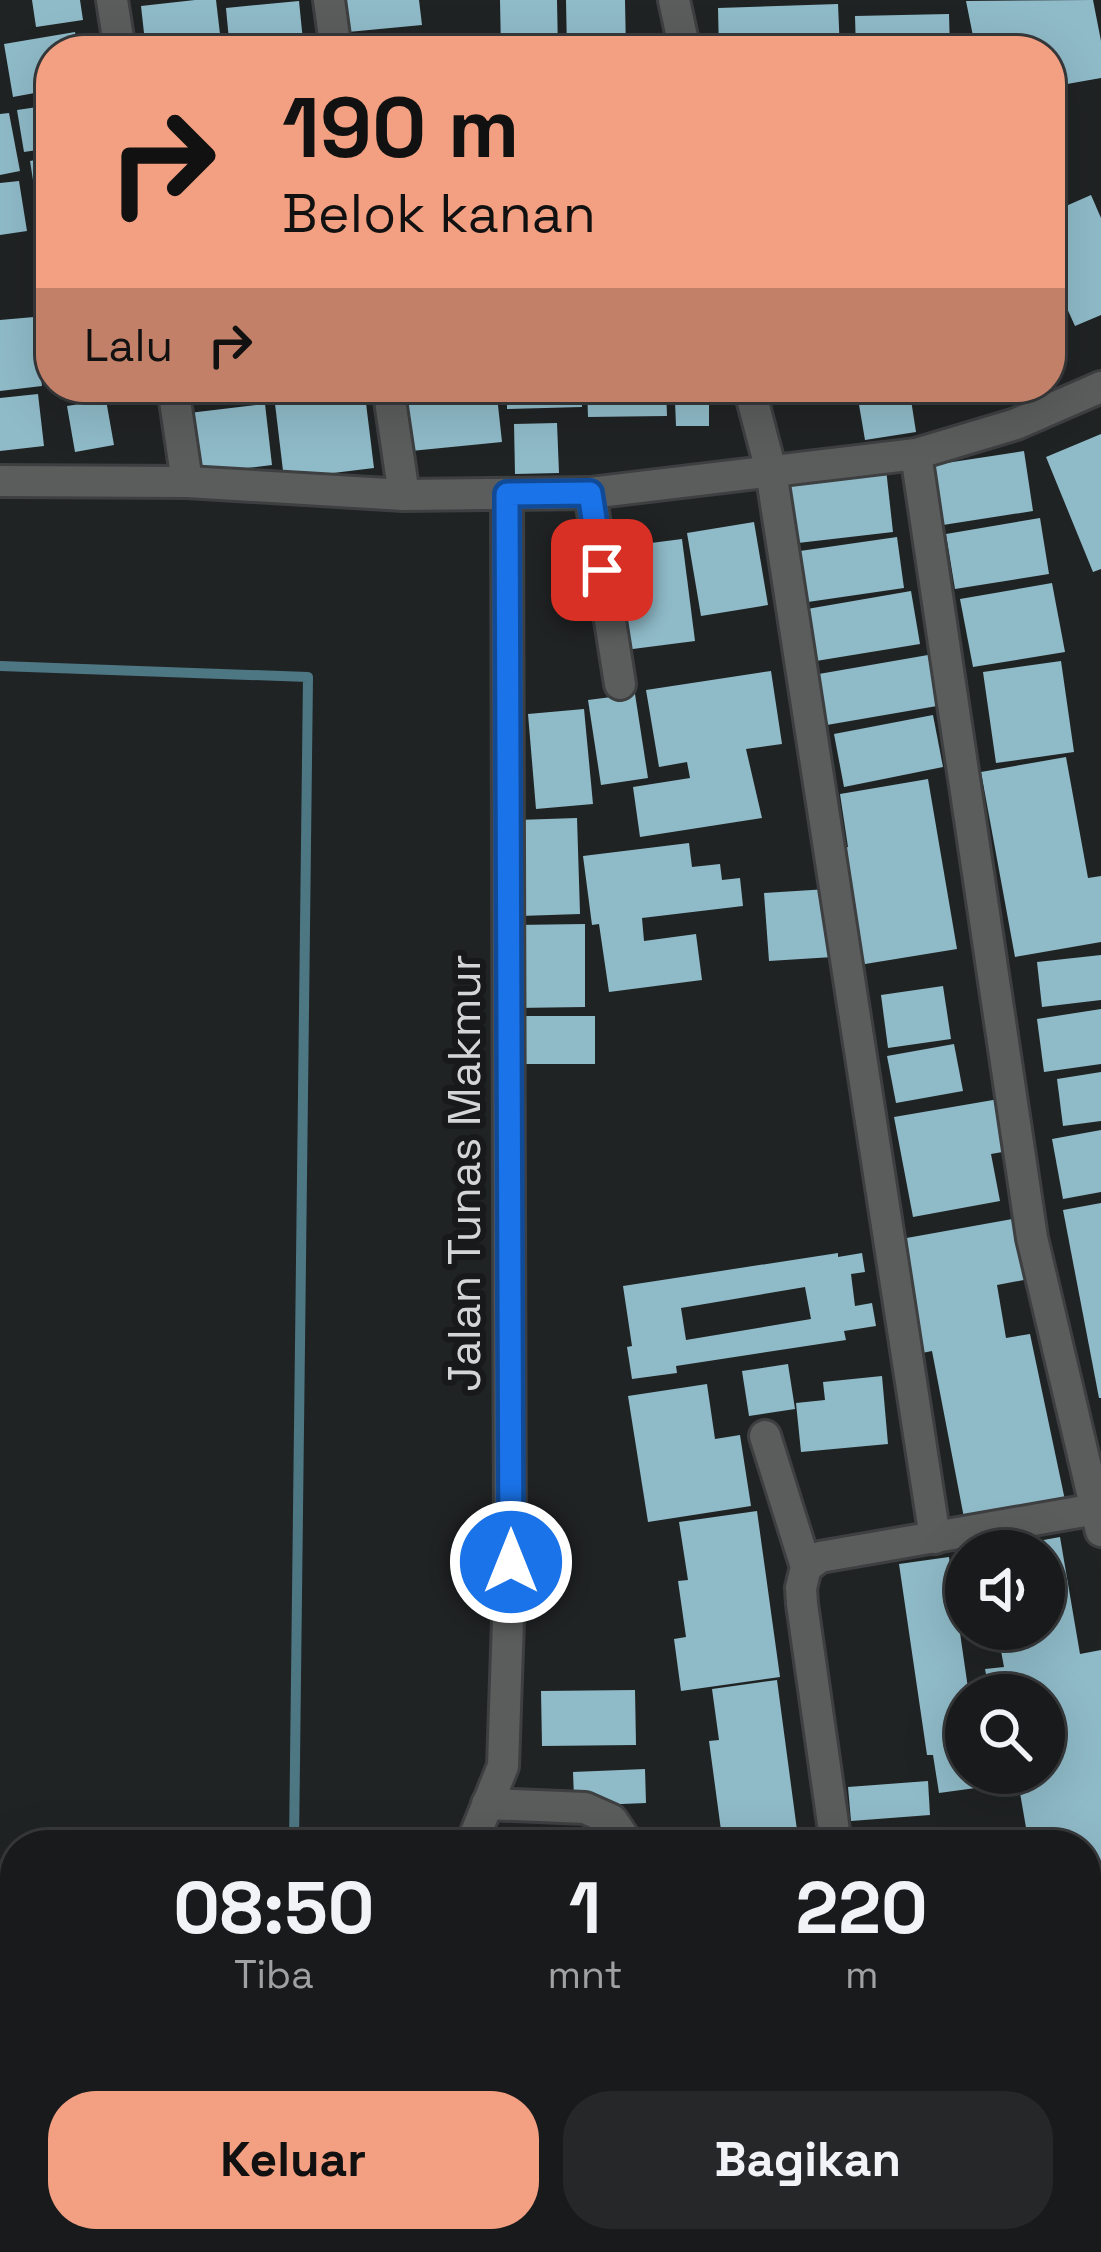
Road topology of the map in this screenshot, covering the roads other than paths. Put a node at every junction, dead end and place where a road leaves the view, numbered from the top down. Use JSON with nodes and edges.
{"nodes":[{"id":1,"x":112,"y":0,"type":"edge"},
{"id":2,"x":328,"y":0,"type":"edge"},
{"id":3,"x":674,"y":0,"type":"edge"},
{"id":4,"x":118,"y":36,"type":"edge"},
{"id":5,"x":334,"y":36,"type":"edge"},
{"id":6,"x":682,"y":36,"type":"edge"},
{"id":7,"x":1101,"y":387,"type":"edge"},
{"id":8,"x":175,"y":402,"type":"edge"},
{"id":9,"x":390,"y":402,"type":"edge"},
{"id":10,"x":753,"y":402,"type":"edge"},
{"id":11,"x":916,"y":454,"type":"junction"},
{"id":12,"x":771,"y":471,"type":"junction"},
{"id":13,"x":0,"y":481,"type":"edge"},
{"id":14,"x":188,"y":482,"type":"junction"},
{"id":15,"x":590,"y":493,"type":"junction"},
{"id":16,"x":507,"y":494,"type":"junction"},
{"id":17,"x":404,"y":495,"type":"junction"},
{"id":18,"x":620,"y":685,"type":"dead end"},
{"id":19,"x":765,"y":1436,"type":"dead end"},
{"id":20,"x":1099,"y":1520,"type":"edge"},
{"id":21,"x":935,"y":1538,"type":"junction"},
{"id":22,"x":806,"y":1567,"type":"junction"},
{"id":23,"x":487,"y":1804,"type":"junction"},
{"id":24,"x":477,"y":1830,"type":"edge"},
{"id":25,"x":618,"y":1830,"type":"edge"},
{"id":26,"x":834,"y":1830,"type":"edge"}],
"edges":[{"from":1,"to":4,"type":"street"},
{"from":2,"to":5,"type":"street"},
{"from":3,"to":6,"type":"street"},
{"from":7,"to":11,"type":"street"},
{"from":8,"to":14,"type":"street"},
{"from":9,"to":17,"type":"street"},
{"from":10,"to":12,"type":"street"},
{"from":11,"to":12,"type":"street"},
{"from":11,"to":20,"type":"street"},
{"from":12,"to":15,"type":"street"},
{"from":12,"to":21,"type":"street"},
{"from":13,"to":14,"type":"street"},
{"from":14,"to":17,"type":"street"},
{"from":15,"to":16,"type":"street"},
{"from":15,"to":18,"type":"street"},
{"from":16,"to":17,"type":"street"},
{"from":16,"to":23,"type":"street","name":"Jalan Tunas Makmur"},
{"from":19,"to":22,"type":"street"},
{"from":20,"to":21,"type":"street"},
{"from":21,"to":22,"type":"street"},
{"from":22,"to":26,"type":"street"},
{"from":23,"to":24,"type":"street","name":"Jalan Tunas Makmur"},
{"from":23,"to":25,"type":"street"}]}
